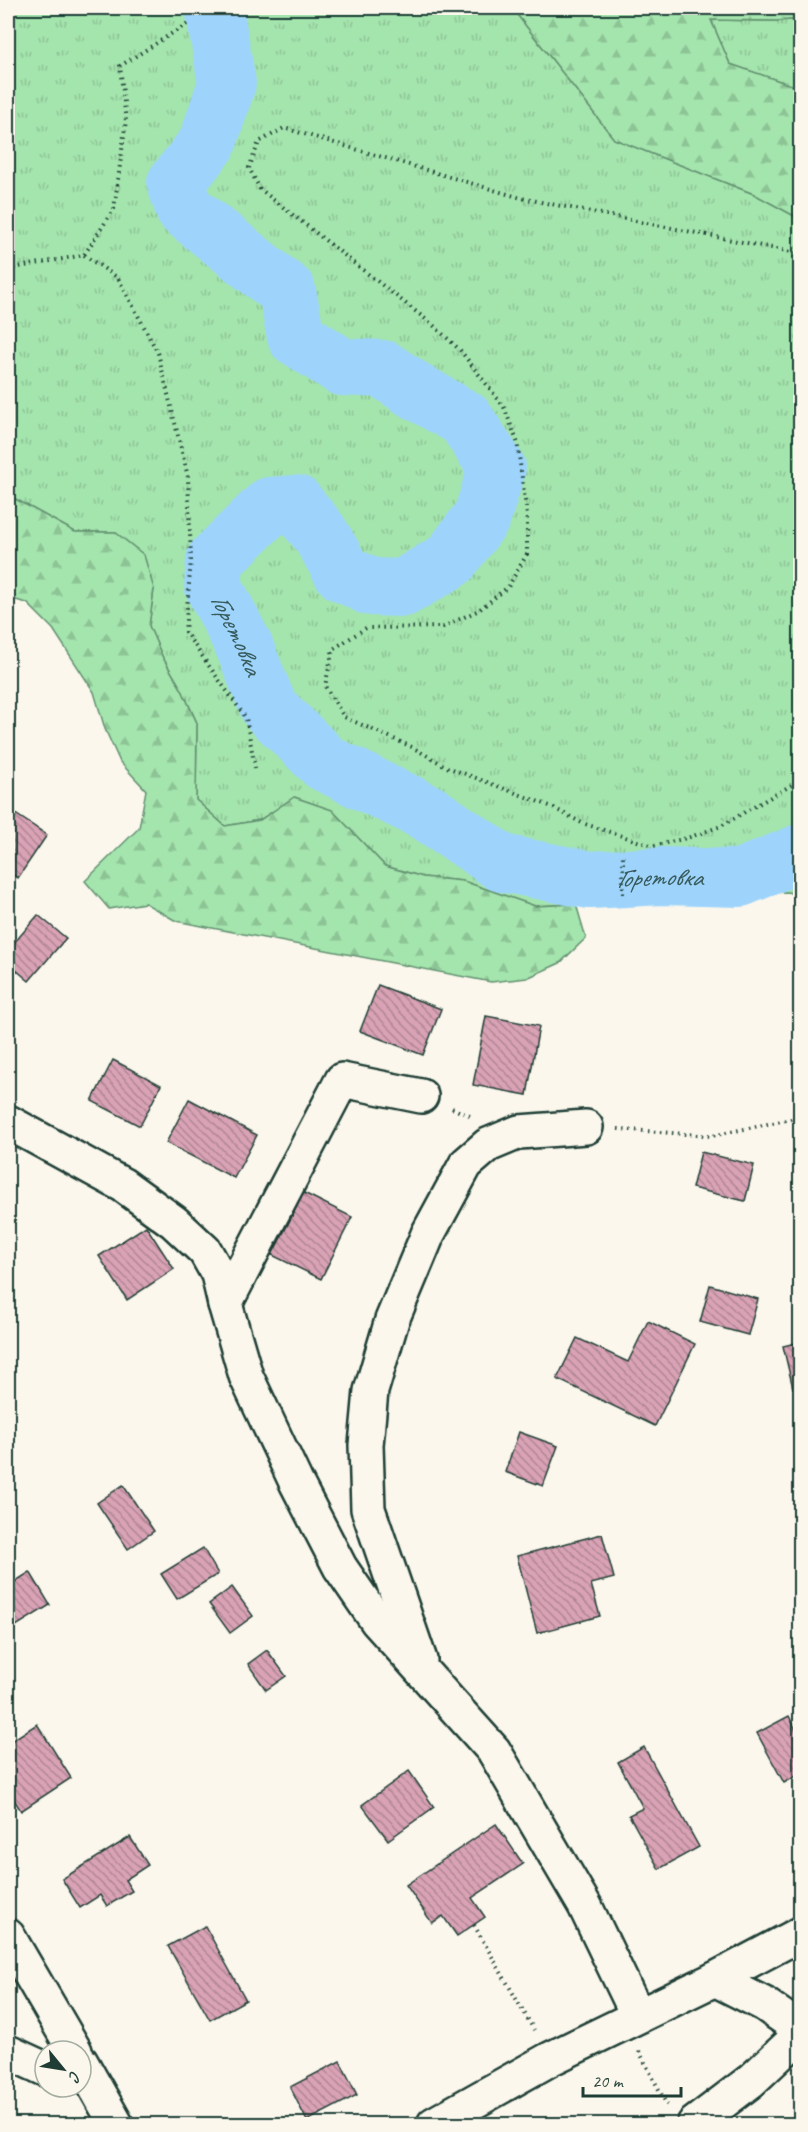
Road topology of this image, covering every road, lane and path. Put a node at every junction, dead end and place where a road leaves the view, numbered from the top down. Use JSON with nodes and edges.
{"nodes":[{"id":1,"x":187,"y":24,"type":"dead end"},
{"id":2,"x":84,"y":255,"type":"junction"},
{"id":3,"x":801,"y":257,"type":"edge"},
{"id":4,"x":8,"y":269,"type":"edge"},
{"id":5,"x":255,"y":768,"type":"dead end"},
{"id":6,"x":801,"y":780,"type":"edge"},
{"id":7,"x":623,"y":852,"type":"dead end"},
{"id":8,"x":623,"y":894,"type":"dead end"},
{"id":9,"x":421,"y":1096,"type":"joint"},
{"id":10,"x":801,"y":1117,"type":"edge"},
{"id":11,"x":8,"y":1122,"type":"edge"},
{"id":12,"x":586,"y":1127,"type":"joint"},
{"id":13,"x":515,"y":1134,"type":"junction"},
{"id":14,"x":225,"y":1304,"type":"junction"},
{"id":15,"x":424,"y":1672,"type":"junction"},
{"id":16,"x":474,"y":1925,"type":"dead end"},
{"id":17,"x":801,"y":1934,"type":"edge"},
{"id":18,"x":8,"y":1936,"type":"edge"},
{"id":19,"x":715,"y":1979,"type":"junction"},
{"id":20,"x":631,"y":2019,"type":"junction"},
{"id":21,"x":801,"y":2029,"type":"edge"},
{"id":22,"x":801,"y":2035,"type":"edge"},
{"id":23,"x":68,"y":2039,"type":"edge"},
{"id":24,"x":8,"y":2052,"type":"edge"},
{"id":25,"x":550,"y":2059,"type":"junction"},
{"id":26,"x":33,"y":2063,"type":"edge"},
{"id":27,"x":93,"y":2094,"type":"edge"},
{"id":28,"x":683,"y":2119,"type":"edge"},
{"id":29,"x":116,"y":2124,"type":"edge"},
{"id":30,"x":434,"y":2124,"type":"edge"}],
"edges":[{"from":1,"to":2,"type":"path"},
{"from":2,"to":4,"type":"path"},
{"from":2,"to":5,"type":"path"},
{"from":3,"to":6,"type":"path"},
{"from":7,"to":8,"type":"path"},
{"from":9,"to":13,"type":"path"},
{"from":9,"to":14,"type":"street"},
{"from":10,"to":12,"type":"path"},
{"from":11,"to":14,"type":"street"},
{"from":12,"to":13,"type":"street"},
{"from":13,"to":15,"type":"street"},
{"from":14,"to":15,"type":"street"},
{"from":15,"to":20,"type":"street"},
{"from":16,"to":25,"type":"path"},
{"from":17,"to":19,"type":"street"},
{"from":18,"to":23,"type":"street"},
{"from":19,"to":20,"type":"street"},
{"from":19,"to":21,"type":"street"},
{"from":20,"to":25,"type":"street"},
{"from":20,"to":28,"type":"path"},
{"from":22,"to":28,"type":"street"},
{"from":24,"to":26,"type":"street"},
{"from":25,"to":30,"type":"street"},
{"from":27,"to":29,"type":"street"}]}
